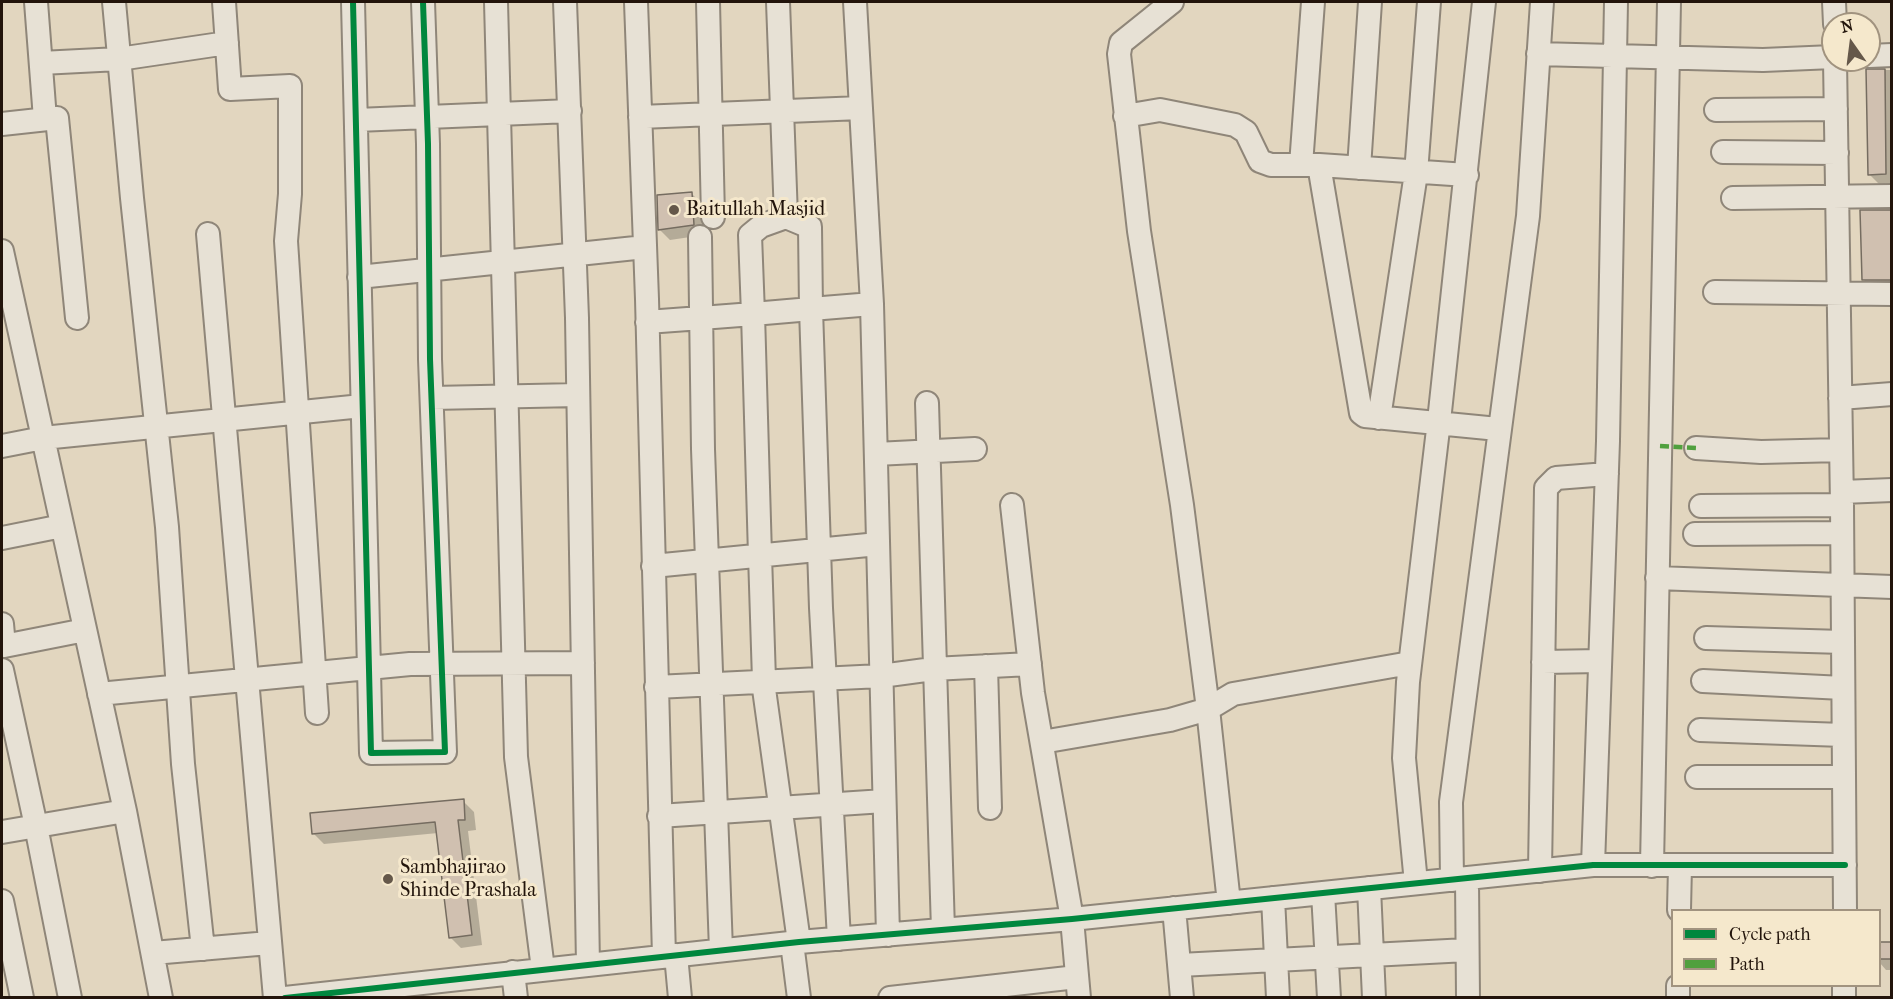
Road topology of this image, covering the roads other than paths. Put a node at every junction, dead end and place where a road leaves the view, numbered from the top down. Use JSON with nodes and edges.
{"nodes":[{"id":1,"x":36,"y":2,"type":"edge"},
{"id":2,"x":114,"y":2,"type":"edge"},
{"id":3,"x":224,"y":2,"type":"edge"},
{"id":4,"x":353,"y":2,"type":"edge"},
{"id":5,"x":423,"y":2,"type":"edge"},
{"id":6,"x":496,"y":2,"type":"edge"},
{"id":7,"x":565,"y":2,"type":"edge"},
{"id":8,"x":636,"y":2,"type":"edge"},
{"id":9,"x":708,"y":2,"type":"edge"},
{"id":10,"x":778,"y":2,"type":"edge"},
{"id":11,"x":855,"y":2,"type":"edge"},
{"id":12,"x":1172,"y":2,"type":"edge"},
{"id":13,"x":1313,"y":2,"type":"edge"},
{"id":14,"x":1370,"y":2,"type":"edge"},
{"id":15,"x":1429,"y":2,"type":"edge"},
{"id":16,"x":1484,"y":2,"type":"edge"},
{"id":17,"x":1542,"y":2,"type":"edge"},
{"id":18,"x":1616,"y":2,"type":"edge"},
{"id":19,"x":1669,"y":2,"type":"edge"},
{"id":20,"x":227,"y":43,"type":"junction"},
{"id":21,"x":1538,"y":54,"type":"junction"},
{"id":22,"x":1615,"y":56,"type":"junction"},
{"id":23,"x":1670,"y":57,"type":"junction"},
{"id":24,"x":119,"y":58,"type":"junction"},
{"id":25,"x":1821,"y":58,"type":"edge"},
{"id":26,"x":41,"y":63,"type":"junction"},
{"id":27,"x":1835,"y":72,"type":"edge"},
{"id":28,"x":861,"y":108,"type":"junction"},
{"id":29,"x":1836,"y":109,"type":"junction"},
{"id":30,"x":1716,"y":110,"type":"dead end"},
{"id":31,"x":570,"y":111,"type":"junction"},
{"id":32,"x":782,"y":111,"type":"junction"},
{"id":33,"x":498,"y":114,"type":"junction"},
{"id":34,"x":712,"y":114,"type":"junction"},
{"id":35,"x":1125,"y":116,"type":"junction"},
{"id":36,"x":427,"y":117,"type":"junction"},
{"id":37,"x":640,"y":117,"type":"junction"},
{"id":38,"x":45,"y":119,"type":"junction"},
{"id":39,"x":357,"y":120,"type":"junction"},
{"id":40,"x":2,"y":124,"type":"edge"},
{"id":41,"x":1723,"y":152,"type":"dead end"},
{"id":42,"x":1837,"y":153,"type":"junction"},
{"id":43,"x":1310,"y":165,"type":"junction"},
{"id":44,"x":1359,"y":168,"type":"junction"},
{"id":45,"x":1416,"y":173,"type":"junction"},
{"id":46,"x":1467,"y":175,"type":"junction"},
{"id":47,"x":1892,"y":196,"type":"edge"},
{"id":48,"x":1838,"y":197,"type":"junction"},
{"id":49,"x":1733,"y":198,"type":"dead end"},
{"id":50,"x":713,"y":217,"type":"dead end"},
{"id":51,"x":786,"y":217,"type":"junction"},
{"id":52,"x":208,"y":234,"type":"dead end"},
{"id":53,"x":700,"y":237,"type":"dead end"},
{"id":54,"x":645,"y":247,"type":"junction"},
{"id":55,"x":2,"y":250,"type":"edge"},
{"id":56,"x":575,"y":254,"type":"junction"},
{"id":57,"x":502,"y":262,"type":"junction"},
{"id":58,"x":429,"y":270,"type":"junction"},
{"id":59,"x":359,"y":277,"type":"junction"},
{"id":60,"x":1715,"y":292,"type":"dead end"},
{"id":61,"x":1892,"y":294,"type":"edge"},
{"id":62,"x":1839,"y":295,"type":"junction"},
{"id":63,"x":872,"y":304,"type":"junction"},
{"id":64,"x":811,"y":309,"type":"junction"},
{"id":65,"x":753,"y":314,"type":"junction"},
{"id":66,"x":77,"y":318,"type":"dead end"},
{"id":67,"x":701,"y":318,"type":"junction"},
{"id":68,"x":648,"y":322,"type":"junction"},
{"id":69,"x":1892,"y":394,"type":"edge"},
{"id":70,"x":578,"y":395,"type":"junction"},
{"id":71,"x":506,"y":397,"type":"junction"},
{"id":72,"x":432,"y":398,"type":"junction"},
{"id":73,"x":1840,"y":398,"type":"junction"},
{"id":74,"x":927,"y":403,"type":"dead end"},
{"id":75,"x":362,"y":406,"type":"junction"},
{"id":76,"x":296,"y":411,"type":"junction"},
{"id":77,"x":1379,"y":417,"type":"junction"},
{"id":78,"x":225,"y":419,"type":"junction"},
{"id":79,"x":1440,"y":421,"type":"junction"},
{"id":80,"x":156,"y":426,"type":"junction"},
{"id":81,"x":1498,"y":429,"type":"junction"},
{"id":82,"x":43,"y":438,"type":"junction"},
{"id":83,"x":2,"y":446,"type":"edge"},
{"id":84,"x":1696,"y":448,"type":"dead end"},
{"id":85,"x":975,"y":449,"type":"dead end"},
{"id":86,"x":1841,"y":450,"type":"junction"},
{"id":87,"x":928,"y":452,"type":"junction"},
{"id":88,"x":876,"y":454,"type":"junction"},
{"id":89,"x":1607,"y":474,"type":"junction"},
{"id":90,"x":1892,"y":490,"type":"edge"},
{"id":91,"x":1842,"y":499,"type":"junction"},
{"id":92,"x":1012,"y":505,"type":"dead end"},
{"id":93,"x":1701,"y":506,"type":"dead end"},
{"id":94,"x":62,"y":526,"type":"junction"},
{"id":95,"x":1842,"y":533,"type":"junction"},
{"id":96,"x":1695,"y":534,"type":"dead end"},
{"id":97,"x":2,"y":538,"type":"edge"},
{"id":98,"x":878,"y":544,"type":"junction"},
{"id":99,"x":819,"y":550,"type":"junction"},
{"id":100,"x":760,"y":555,"type":"junction"},
{"id":101,"x":707,"y":561,"type":"junction"},
{"id":102,"x":653,"y":566,"type":"junction"},
{"id":103,"x":1657,"y":578,"type":"junction"},
{"id":104,"x":1842,"y":585,"type":"junction"},
{"id":105,"x":1892,"y":587,"type":"edge"},
{"id":106,"x":2,"y":624,"type":"edge"},
{"id":107,"x":85,"y":630,"type":"junction"},
{"id":108,"x":1706,"y":638,"type":"dead end"},
{"id":109,"x":1843,"y":642,"type":"junction"},
{"id":110,"x":1600,"y":661,"type":"junction"},
{"id":111,"x":513,"y":662,"type":"junction"},
{"id":112,"x":1543,"y":662,"type":"junction"},
{"id":113,"x":583,"y":663,"type":"junction"},
{"id":114,"x":1030,"y":663,"type":"junction"},
{"id":115,"x":1410,"y":663,"type":"junction"},
{"id":116,"x":441,"y":664,"type":"junction"},
{"id":117,"x":986,"y":666,"type":"junction"},
{"id":118,"x":369,"y":668,"type":"junction"},
{"id":119,"x":933,"y":669,"type":"junction"},
{"id":120,"x":2,"y":670,"type":"edge"},
{"id":121,"x":314,"y":672,"type":"junction"},
{"id":122,"x":881,"y":675,"type":"junction"},
{"id":123,"x":825,"y":678,"type":"junction"},
{"id":124,"x":248,"y":679,"type":"junction"},
{"id":125,"x":764,"y":680,"type":"junction"},
{"id":126,"x":1703,"y":681,"type":"dead end"},
{"id":127,"x":712,"y":683,"type":"junction"},
{"id":128,"x":178,"y":686,"type":"junction"},
{"id":129,"x":656,"y":687,"type":"junction"},
{"id":130,"x":1843,"y":688,"type":"junction"},
{"id":131,"x":99,"y":694,"type":"junction"},
{"id":132,"x":1208,"y":709,"type":"junction"},
{"id":133,"x":317,"y":713,"type":"dead end"},
{"id":134,"x":1700,"y":730,"type":"dead end"},
{"id":135,"x":1844,"y":735,"type":"junction"},
{"id":136,"x":1042,"y":742,"type":"junction"},
{"id":137,"x":1697,"y":777,"type":"dead end"},
{"id":138,"x":1844,"y":777,"type":"junction"},
{"id":139,"x":884,"y":801,"type":"junction"},
{"id":140,"x":832,"y":805,"type":"junction"},
{"id":141,"x":990,"y":808,"type":"dead end"},
{"id":142,"x":779,"y":810,"type":"junction"},
{"id":143,"x":124,"y":811,"type":"junction"},
{"id":144,"x":716,"y":813,"type":"junction"},
{"id":145,"x":659,"y":816,"type":"junction"},
{"id":146,"x":36,"y":826,"type":"junction"},
{"id":147,"x":2,"y":832,"type":"edge"},
{"id":148,"x":1593,"y":865,"type":"junction"},
{"id":149,"x":1845,"y":865,"type":"junction"},
{"id":150,"x":1652,"y":866,"type":"junction"},
{"id":151,"x":1680,"y":866,"type":"junction"},
{"id":152,"x":1540,"y":871,"type":"junction"},
{"id":153,"x":1459,"y":879,"type":"junction"},
{"id":154,"x":1416,"y":883,"type":"junction"},
{"id":155,"x":1369,"y":888,"type":"junction"},
{"id":156,"x":1323,"y":893,"type":"junction"},
{"id":157,"x":1273,"y":898,"type":"junction"},
{"id":158,"x":2,"y":901,"type":"edge"},
{"id":159,"x":1229,"y":903,"type":"junction"},
{"id":160,"x":1174,"y":908,"type":"junction"},
{"id":161,"x":1679,"y":909,"type":"edge"},
{"id":162,"x":1845,"y":909,"type":"edge"},
{"id":163,"x":1072,"y":919,"type":"junction"},
{"id":164,"x":943,"y":930,"type":"junction"},
{"id":165,"x":888,"y":935,"type":"junction"},
{"id":166,"x":838,"y":939,"type":"junction"},
{"id":167,"x":796,"y":942,"type":"junction"},
{"id":168,"x":269,"y":943,"type":"junction"},
{"id":169,"x":203,"y":949,"type":"junction"},
{"id":170,"x":721,"y":950,"type":"junction"},
{"id":171,"x":1467,"y":950,"type":"junction"},
{"id":172,"x":153,"y":953,"type":"junction"},
{"id":173,"x":1373,"y":954,"type":"junction"},
{"id":174,"x":670,"y":955,"type":"junction"},
{"id":175,"x":1327,"y":956,"type":"junction"},
{"id":176,"x":1277,"y":960,"type":"junction"},
{"id":177,"x":588,"y":964,"type":"junction"},
{"id":178,"x":1180,"y":965,"type":"junction"},
{"id":179,"x":543,"y":969,"type":"junction"},
{"id":180,"x":513,"y":972,"type":"junction"},
{"id":181,"x":1078,"y":987,"type":"edge"},
{"id":182,"x":415,"y":990,"type":"edge"},
{"id":183,"x":1024,"y":991,"type":"edge"},
{"id":184,"x":314,"y":996,"type":"edge"},
{"id":185,"x":931,"y":996,"type":"edge"},
{"id":186,"x":22,"y":998,"type":"edge"},
{"id":187,"x":70,"y":998,"type":"edge"},
{"id":188,"x":161,"y":998,"type":"edge"},
{"id":189,"x":275,"y":998,"type":"edge"},
{"id":190,"x":285,"y":998,"type":"edge"},
{"id":191,"x":516,"y":998,"type":"edge"},
{"id":192,"x":680,"y":998,"type":"edge"},
{"id":193,"x":799,"y":998,"type":"edge"},
{"id":194,"x":890,"y":998,"type":"edge"},
{"id":195,"x":1182,"y":998,"type":"edge"},
{"id":196,"x":1278,"y":998,"type":"edge"},
{"id":197,"x":1329,"y":998,"type":"edge"},
{"id":198,"x":1374,"y":998,"type":"edge"},
{"id":199,"x":1468,"y":998,"type":"edge"}],
"edges":[{"from":1,"to":26,"type":"street"},
{"from":2,"to":24,"type":"street"},
{"from":3,"to":20,"type":"street"},
{"from":4,"to":39,"type":"street"},
{"from":5,"to":36,"type":"street"},
{"from":6,"to":33,"type":"street"},
{"from":7,"to":31,"type":"street"},
{"from":8,"to":37,"type":"street"},
{"from":9,"to":34,"type":"street"},
{"from":10,"to":32,"type":"street"},
{"from":11,"to":28,"type":"street"},
{"from":12,"to":35,"type":"street"},
{"from":13,"to":43,"type":"street"},
{"from":14,"to":44,"type":"street"},
{"from":15,"to":45,"type":"street"},
{"from":16,"to":46,"type":"street"},
{"from":17,"to":21,"type":"street"},
{"from":18,"to":22,"type":"street"},
{"from":19,"to":23,"type":"street"},
{"from":20,"to":24,"type":"street"},
{"from":20,"to":76,"type":"street"},
{"from":21,"to":22,"type":"street"},
{"from":21,"to":81,"type":"street"},
{"from":22,"to":23,"type":"street"},
{"from":22,"to":89,"type":"street"},
{"from":23,"to":25,"type":"street"},
{"from":23,"to":103,"type":"street"},
{"from":24,"to":26,"type":"street"},
{"from":24,"to":80,"type":"street"},
{"from":26,"to":38,"type":"street"},
{"from":27,"to":29,"type":"street"},
{"from":28,"to":32,"type":"street"},
{"from":28,"to":63,"type":"street"},
{"from":29,"to":30,"type":"street"},
{"from":29,"to":42,"type":"street"},
{"from":31,"to":33,"type":"street"},
{"from":31,"to":56,"type":"street"},
{"from":32,"to":34,"type":"street"},
{"from":32,"to":51,"type":"street"},
{"from":33,"to":36,"type":"street"},
{"from":33,"to":57,"type":"street"},
{"from":34,"to":37,"type":"street"},
{"from":34,"to":50,"type":"street"},
{"from":35,"to":43,"type":"street"},
{"from":35,"to":132,"type":"street"},
{"from":36,"to":39,"type":"street"},
{"from":36,"to":58,"type":"street"},
{"from":37,"to":54,"type":"street"},
{"from":38,"to":40,"type":"street"},
{"from":38,"to":66,"type":"street"},
{"from":39,"to":59,"type":"street"},
{"from":41,"to":42,"type":"street"},
{"from":42,"to":48,"type":"street"},
{"from":43,"to":44,"type":"street"},
{"from":43,"to":77,"type":"street"},
{"from":44,"to":45,"type":"street"},
{"from":45,"to":46,"type":"street"},
{"from":45,"to":77,"type":"street"},
{"from":46,"to":79,"type":"street"},
{"from":47,"to":48,"type":"street"},
{"from":48,"to":49,"type":"street"},
{"from":48,"to":62,"type":"street"},
{"from":51,"to":64,"type":"street"},
{"from":51,"to":65,"type":"street"},
{"from":52,"to":78,"type":"street"},
{"from":53,"to":67,"type":"street"},
{"from":54,"to":56,"type":"street"},
{"from":54,"to":68,"type":"street"},
{"from":55,"to":82,"type":"street"},
{"from":56,"to":57,"type":"street"},
{"from":56,"to":70,"type":"street"},
{"from":57,"to":58,"type":"street"},
{"from":57,"to":71,"type":"street"},
{"from":58,"to":59,"type":"street"},
{"from":58,"to":72,"type":"street"},
{"from":59,"to":75,"type":"street"},
{"from":60,"to":62,"type":"street"},
{"from":61,"to":62,"type":"street"},
{"from":62,"to":73,"type":"street"},
{"from":63,"to":64,"type":"street"},
{"from":63,"to":88,"type":"street"},
{"from":64,"to":65,"type":"street"},
{"from":64,"to":99,"type":"street"},
{"from":65,"to":67,"type":"street"},
{"from":65,"to":100,"type":"street"},
{"from":67,"to":68,"type":"street"},
{"from":67,"to":101,"type":"street"},
{"from":68,"to":102,"type":"street"},
{"from":69,"to":73,"type":"street"},
{"from":70,"to":71,"type":"street"},
{"from":70,"to":113,"type":"street"},
{"from":71,"to":72,"type":"street"},
{"from":71,"to":111,"type":"street"},
{"from":72,"to":116,"type":"street"},
{"from":73,"to":86,"type":"street"},
{"from":74,"to":87,"type":"street"},
{"from":75,"to":76,"type":"street"},
{"from":75,"to":118,"type":"street"},
{"from":76,"to":78,"type":"street"},
{"from":76,"to":121,"type":"street"},
{"from":77,"to":79,"type":"street"},
{"from":78,"to":80,"type":"street"},
{"from":78,"to":124,"type":"street"},
{"from":79,"to":81,"type":"street"},
{"from":79,"to":115,"type":"street"},
{"from":80,"to":82,"type":"street"},
{"from":80,"to":128,"type":"street"},
{"from":81,"to":153,"type":"street"},
{"from":82,"to":83,"type":"street"},
{"from":82,"to":94,"type":"street"},
{"from":84,"to":86,"type":"street"},
{"from":85,"to":87,"type":"street"},
{"from":86,"to":91,"type":"street"},
{"from":87,"to":88,"type":"street"},
{"from":87,"to":119,"type":"street"},
{"from":88,"to":98,"type":"street"},
{"from":89,"to":110,"type":"street"},
{"from":89,"to":112,"type":"street"},
{"from":90,"to":91,"type":"street"},
{"from":91,"to":93,"type":"street"},
{"from":91,"to":95,"type":"street"},
{"from":92,"to":114,"type":"street"},
{"from":94,"to":97,"type":"street"},
{"from":94,"to":107,"type":"street"},
{"from":95,"to":96,"type":"street"},
{"from":95,"to":104,"type":"street"},
{"from":98,"to":99,"type":"street"},
{"from":98,"to":122,"type":"street"},
{"from":99,"to":100,"type":"street"},
{"from":99,"to":123,"type":"street"},
{"from":100,"to":101,"type":"street"},
{"from":100,"to":125,"type":"street"},
{"from":101,"to":102,"type":"street"},
{"from":101,"to":127,"type":"street"},
{"from":102,"to":129,"type":"street"},
{"from":103,"to":104,"type":"street"},
{"from":103,"to":150,"type":"street"},
{"from":104,"to":105,"type":"street"},
{"from":104,"to":109,"type":"street"},
{"from":106,"to":107,"type":"street"},
{"from":107,"to":131,"type":"street"},
{"from":108,"to":109,"type":"street"},
{"from":109,"to":130,"type":"street"},
{"from":110,"to":112,"type":"street"},
{"from":110,"to":148,"type":"street"},
{"from":111,"to":113,"type":"street"},
{"from":111,"to":116,"type":"street"},
{"from":111,"to":179,"type":"street"},
{"from":112,"to":152,"type":"street"},
{"from":113,"to":177,"type":"street"},
{"from":114,"to":117,"type":"street"},
{"from":114,"to":136,"type":"street"},
{"from":115,"to":132,"type":"street"},
{"from":115,"to":154,"type":"street"},
{"from":116,"to":118,"type":"street"},
{"from":116,"to":118,"type":"street"},
{"from":117,"to":119,"type":"street"},
{"from":117,"to":141,"type":"street"},
{"from":118,"to":121,"type":"street"},
{"from":119,"to":122,"type":"street"},
{"from":119,"to":164,"type":"street"},
{"from":120,"to":146,"type":"street"},
{"from":121,"to":124,"type":"street"},
{"from":121,"to":133,"type":"street"},
{"from":122,"to":123,"type":"street"},
{"from":122,"to":139,"type":"street"},
{"from":123,"to":125,"type":"street"},
{"from":123,"to":140,"type":"street"},
{"from":124,"to":128,"type":"street"},
{"from":124,"to":168,"type":"street"},
{"from":125,"to":127,"type":"street"},
{"from":125,"to":142,"type":"street"},
{"from":126,"to":130,"type":"street"},
{"from":127,"to":129,"type":"street"},
{"from":127,"to":144,"type":"street"},
{"from":128,"to":131,"type":"street"},
{"from":128,"to":169,"type":"street"},
{"from":129,"to":145,"type":"street"},
{"from":130,"to":135,"type":"street"},
{"from":131,"to":143,"type":"street"},
{"from":132,"to":136,"type":"street"},
{"from":132,"to":159,"type":"street"},
{"from":134,"to":135,"type":"street"},
{"from":135,"to":138,"type":"street"},
{"from":136,"to":163,"type":"street"},
{"from":137,"to":138,"type":"street"},
{"from":138,"to":149,"type":"street"},
{"from":139,"to":140,"type":"street"},
{"from":139,"to":165,"type":"street"},
{"from":140,"to":142,"type":"street"},
{"from":140,"to":166,"type":"street"},
{"from":142,"to":144,"type":"street"},
{"from":142,"to":167,"type":"street"},
{"from":143,"to":146,"type":"street"},
{"from":143,"to":172,"type":"street"},
{"from":144,"to":145,"type":"street"},
{"from":144,"to":170,"type":"street"},
{"from":145,"to":174,"type":"street"},
{"from":146,"to":147,"type":"street"},
{"from":146,"to":187,"type":"street"},
{"from":148,"to":150,"type":"street"},
{"from":148,"to":152,"type":"street"},
{"from":149,"to":151,"type":"street"},
{"from":149,"to":162,"type":"street"},
{"from":150,"to":151,"type":"street"},
{"from":151,"to":161,"type":"street"},
{"from":152,"to":153,"type":"street"},
{"from":153,"to":154,"type":"street"},
{"from":153,"to":171,"type":"street"},
{"from":154,"to":155,"type":"street"},
{"from":155,"to":156,"type":"street"},
{"from":155,"to":173,"type":"street"},
{"from":156,"to":157,"type":"street"},
{"from":156,"to":175,"type":"street"},
{"from":157,"to":159,"type":"street"},
{"from":157,"to":176,"type":"street"},
{"from":158,"to":186,"type":"street"},
{"from":159,"to":160,"type":"street"},
{"from":160,"to":163,"type":"street"},
{"from":160,"to":178,"type":"street"},
{"from":163,"to":164,"type":"street"},
{"from":163,"to":181,"type":"street"},
{"from":164,"to":165,"type":"street"},
{"from":165,"to":166,"type":"street"},
{"from":166,"to":167,"type":"street"},
{"from":167,"to":170,"type":"street"},
{"from":167,"to":193,"type":"street"},
{"from":168,"to":169,"type":"street"},
{"from":168,"to":189,"type":"street"},
{"from":169,"to":172,"type":"street"},
{"from":170,"to":174,"type":"street"},
{"from":171,"to":173,"type":"street"},
{"from":171,"to":199,"type":"street"},
{"from":172,"to":188,"type":"street"},
{"from":173,"to":175,"type":"street"},
{"from":173,"to":198,"type":"street"},
{"from":174,"to":177,"type":"street"},
{"from":174,"to":192,"type":"street"},
{"from":175,"to":176,"type":"street"},
{"from":175,"to":197,"type":"street"},
{"from":176,"to":178,"type":"street"},
{"from":176,"to":196,"type":"street"},
{"from":177,"to":179,"type":"street"},
{"from":178,"to":195,"type":"street"},
{"from":179,"to":180,"type":"street"},
{"from":180,"to":182,"type":"street"},
{"from":180,"to":191,"type":"street"},
{"from":181,"to":183,"type":"street"},
{"from":182,"to":184,"type":"street"},
{"from":183,"to":185,"type":"street"},
{"from":184,"to":190,"type":"street"},
{"from":185,"to":194,"type":"street"}]}
